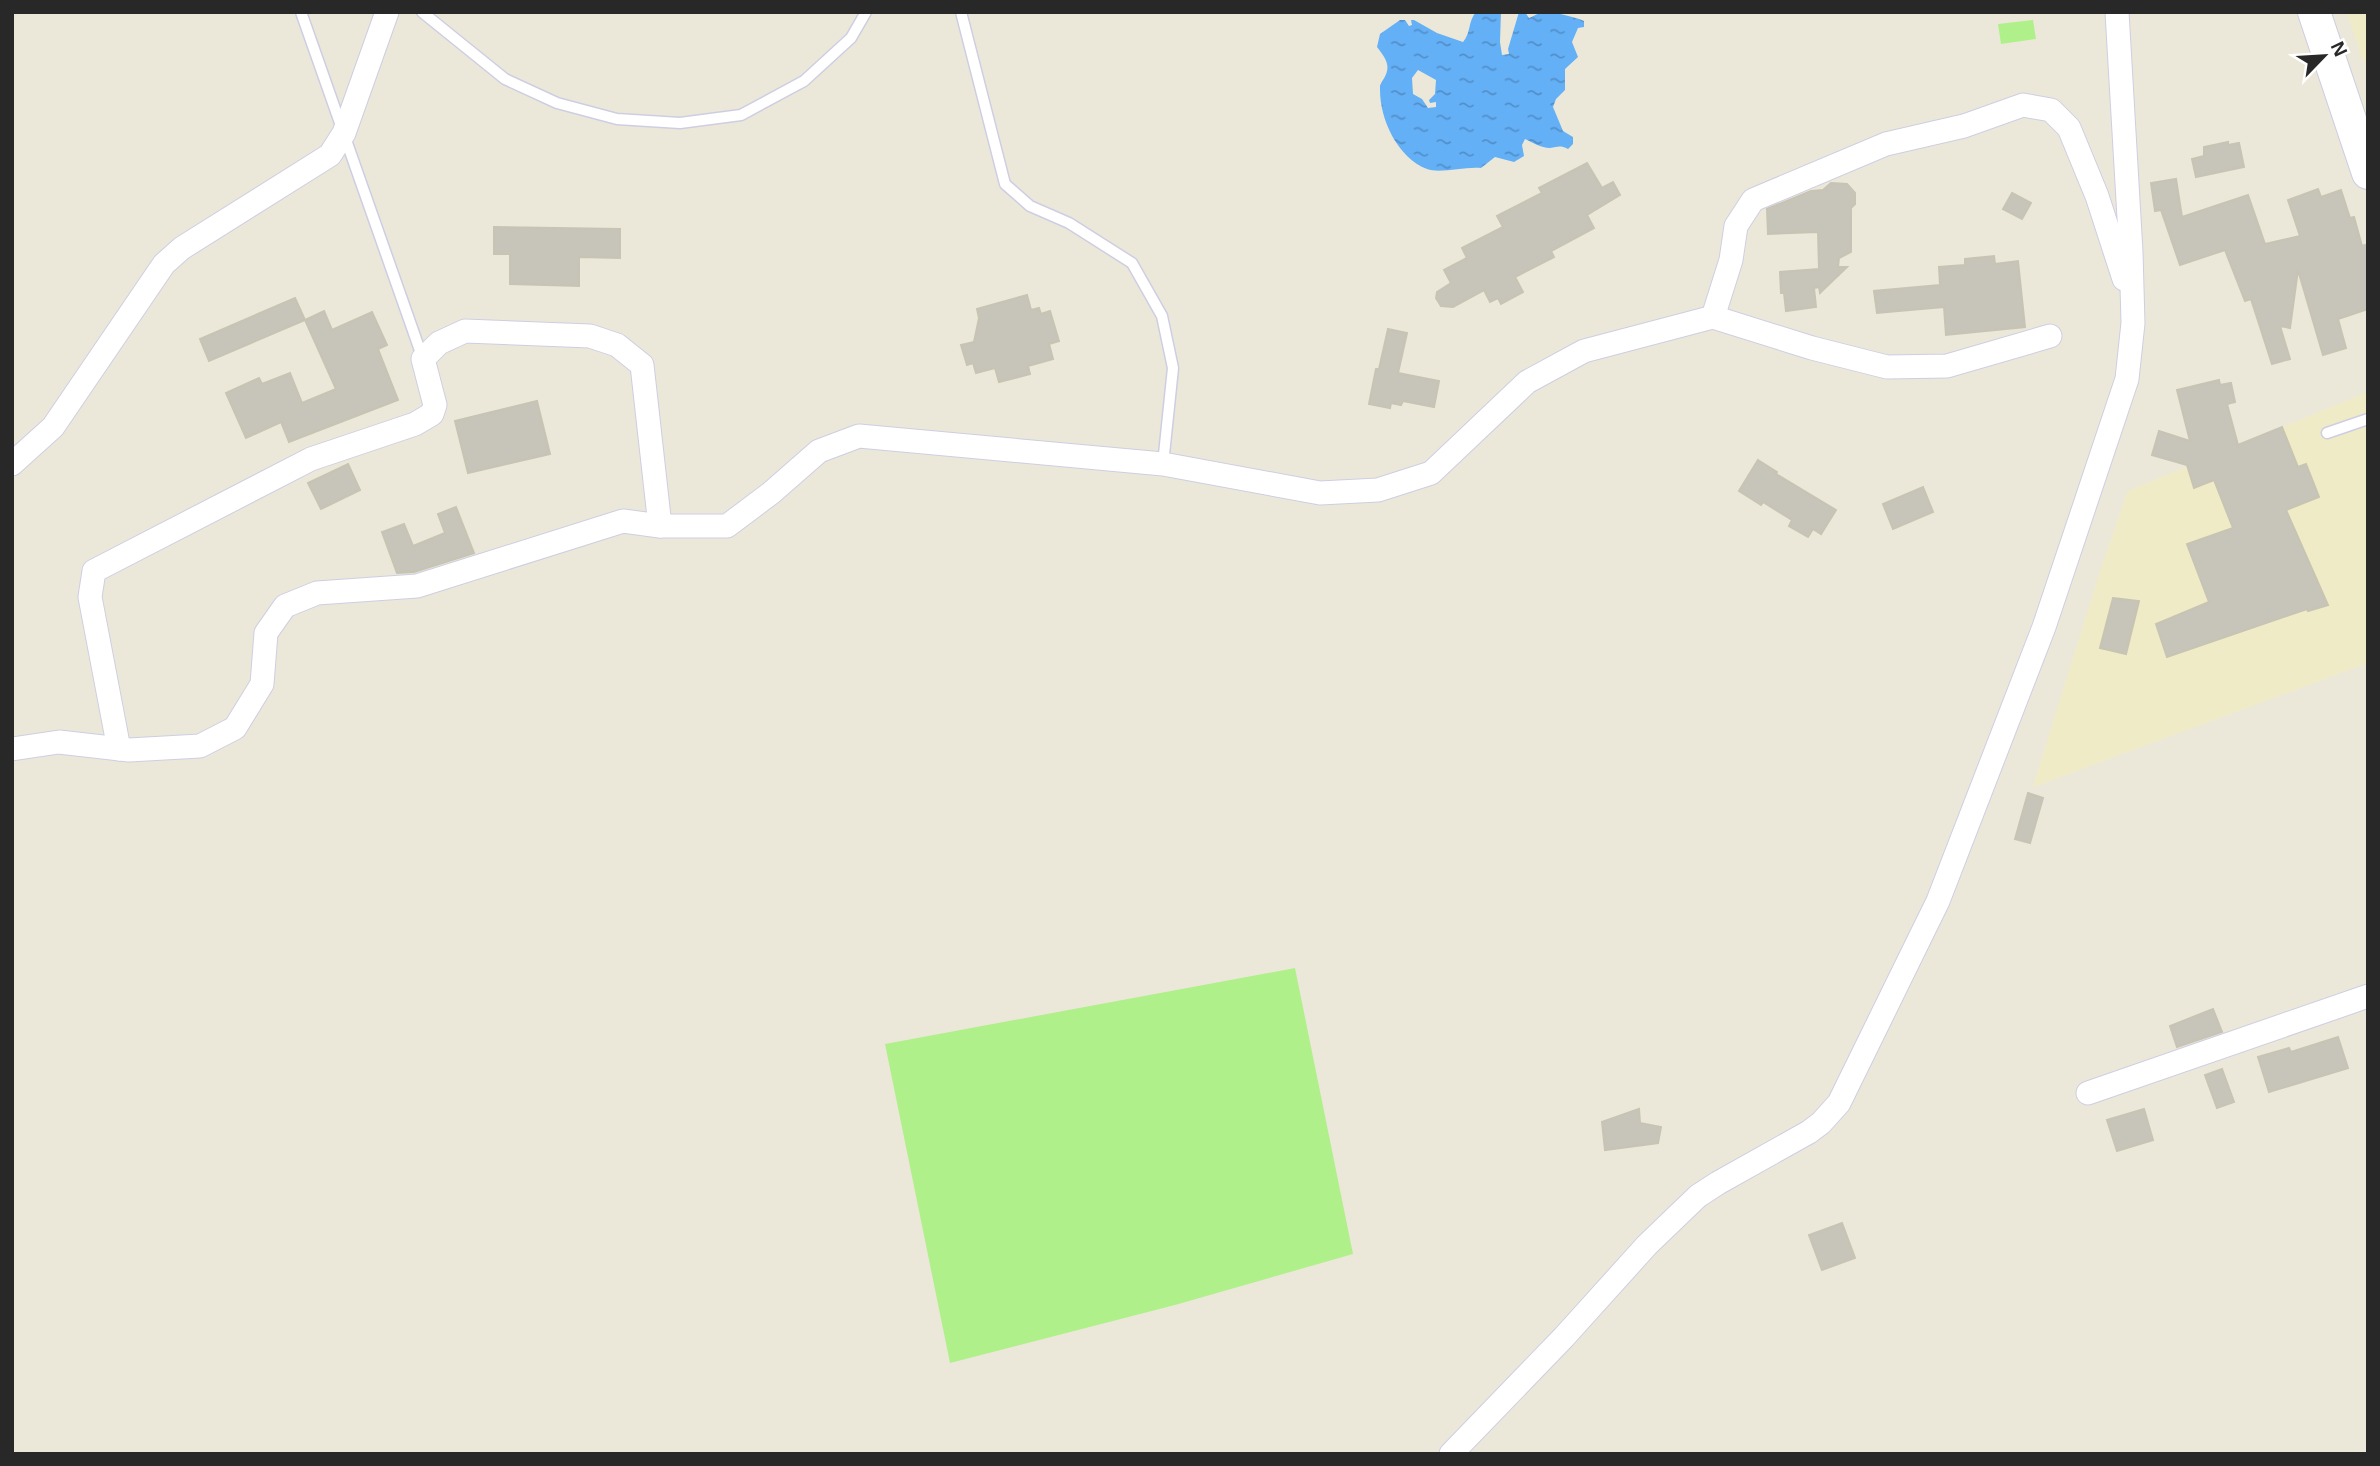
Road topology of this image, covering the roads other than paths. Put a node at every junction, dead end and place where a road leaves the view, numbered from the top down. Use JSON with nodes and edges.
{"nodes":[{"id":1,"x":301,"y":12,"type":"edge"},
{"id":2,"x":387,"y":12,"type":"edge"},
{"id":3,"x":422,"y":12,"type":"edge"},
{"id":4,"x":866,"y":12,"type":"edge"},
{"id":5,"x":961,"y":12,"type":"edge"},
{"id":6,"x":2117,"y":12,"type":"edge"},
{"id":7,"x":2314,"y":12,"type":"edge"},
{"id":8,"x":344,"y":134,"type":"junction"},
{"id":9,"x":2368,"y":173,"type":"edge"},
{"id":10,"x":2132,"y":303,"type":"junction"},
{"id":11,"x":1713,"y":317,"type":"junction"},
{"id":12,"x":2050,"y":336,"type":"dead end"},
{"id":13,"x":423,"y":359,"type":"junction"},
{"id":14,"x":2368,"y":419,"type":"edge"},
{"id":15,"x":2328,"y":433,"type":"dead end"},
{"id":16,"x":12,"y":464,"type":"edge"},
{"id":17,"x":1163,"y":464,"type":"junction"},
{"id":18,"x":660,"y":526,"type":"junction"},
{"id":19,"x":12,"y":749,"type":"edge"},
{"id":20,"x":119,"y":749,"type":"junction"},
{"id":21,"x":2368,"y":996,"type":"edge"},
{"id":22,"x":2088,"y":1093,"type":"dead end"},
{"id":23,"x":1451,"y":1454,"type":"edge"}],
"edges":[{"from":1,"to":8,"type":"lane"},
{"from":2,"to":8,"type":"street"},
{"from":3,"to":4,"type":"lane"},
{"from":5,"to":17,"type":"lane"},
{"from":6,"to":10,"type":"street"},
{"from":7,"to":9,"type":"main road"},
{"from":8,"to":13,"type":"lane"},
{"from":8,"to":16,"type":"street"},
{"from":10,"to":11,"type":"street"},
{"from":10,"to":23,"type":"street"},
{"from":11,"to":12,"type":"street"},
{"from":11,"to":17,"type":"street"},
{"from":13,"to":18,"type":"street"},
{"from":13,"to":20,"type":"street"},
{"from":14,"to":15,"type":"lane"},
{"from":17,"to":18,"type":"street"},
{"from":18,"to":20,"type":"street"},
{"from":19,"to":20,"type":"street"},
{"from":21,"to":22,"type":"street"}]}
